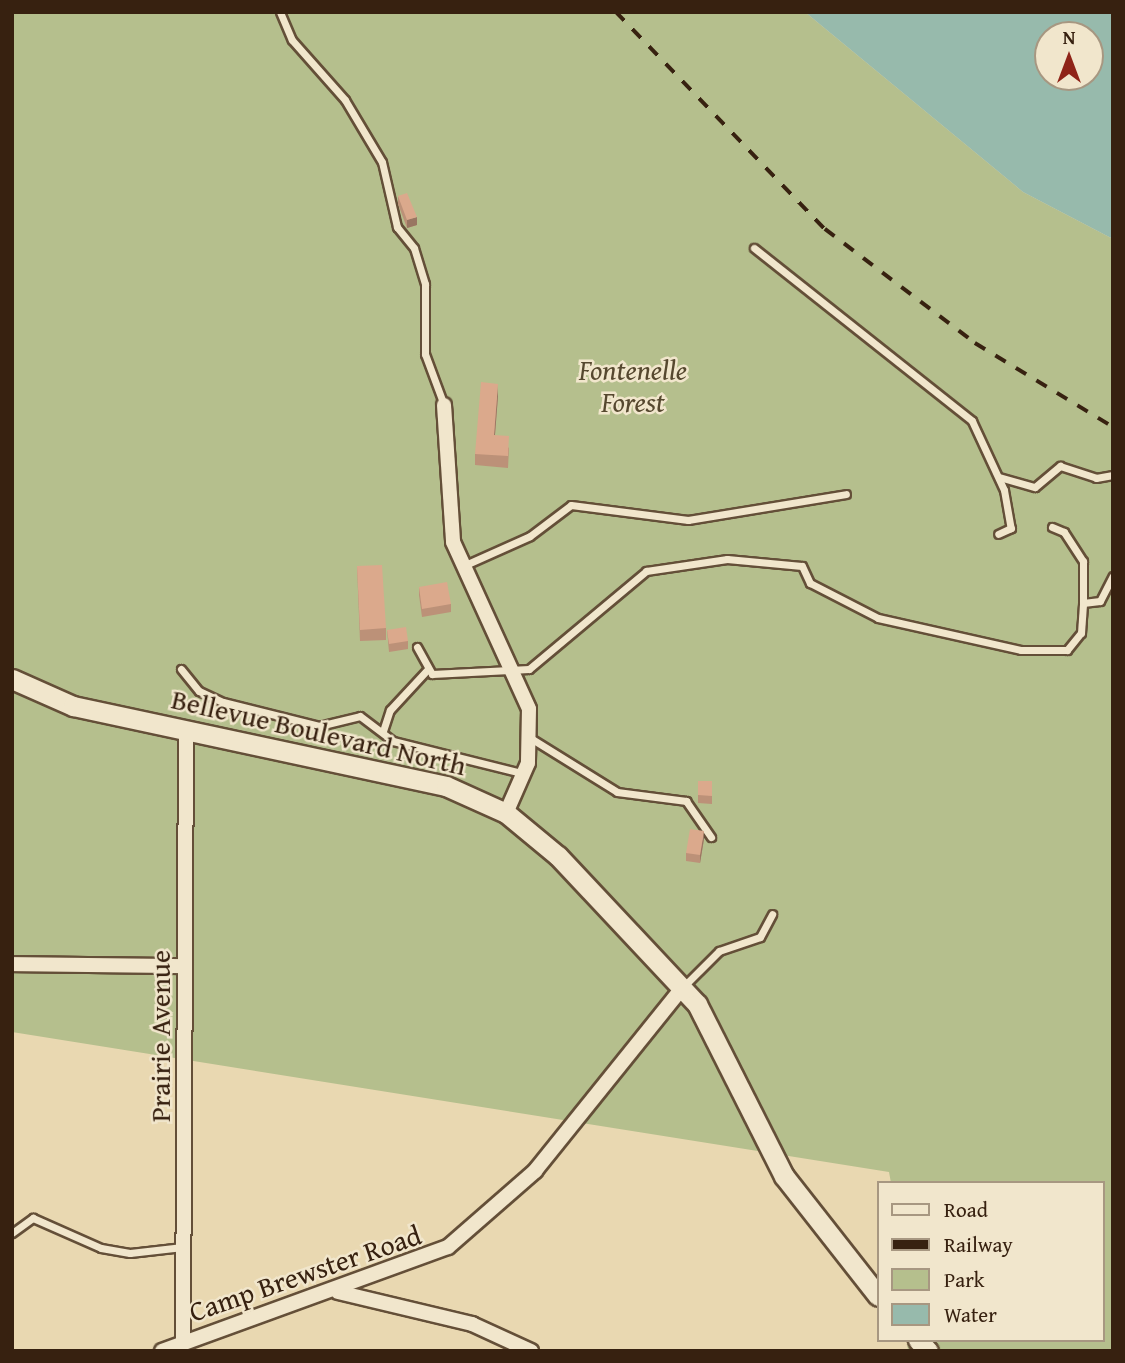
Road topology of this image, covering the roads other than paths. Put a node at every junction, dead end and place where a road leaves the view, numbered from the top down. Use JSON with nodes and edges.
{"nodes":[{"id":1,"x":279,"y":12,"type":"edge"},
{"id":2,"x":754,"y":248,"type":"dead end"},
{"id":3,"x":444,"y":405,"type":"joint"},
{"id":4,"x":1113,"y":475,"type":"edge"},
{"id":5,"x":999,"y":477,"type":"junction"},
{"id":6,"x":846,"y":494,"type":"dead end"},
{"id":7,"x":1052,"y":527,"type":"dead end"},
{"id":8,"x":998,"y":534,"type":"dead end"},
{"id":9,"x":463,"y":567,"type":"junction"},
{"id":10,"x":1113,"y":576,"type":"edge"},
{"id":11,"x":1083,"y":603,"type":"junction"},
{"id":12,"x":417,"y":647,"type":"dead end"},
{"id":13,"x":181,"y":669,"type":"dead end"},
{"id":14,"x":516,"y":669,"type":"junction"},
{"id":15,"x":427,"y":670,"type":"junction"},
{"id":16,"x":12,"y":679,"type":"edge"},
{"id":17,"x":186,"y":730,"type":"junction"},
{"id":18,"x":383,"y":731,"type":"junction"},
{"id":19,"x":532,"y":738,"type":"junction"},
{"id":20,"x":526,"y":775,"type":"junction"},
{"id":21,"x":506,"y":813,"type":"junction"},
{"id":22,"x":711,"y":837,"type":"dead end"},
{"id":23,"x":772,"y":914,"type":"dead end"},
{"id":24,"x":12,"y":964,"type":"edge"},
{"id":25,"x":185,"y":966,"type":"junction"},
{"id":26,"x":683,"y":987,"type":"junction"},
{"id":27,"x":12,"y":1233,"type":"edge"},
{"id":28,"x":183,"y":1247,"type":"junction"},
{"id":29,"x":338,"y":1292,"type":"junction"},
{"id":30,"x":876,"y":1293,"type":"edge"},
{"id":31,"x":183,"y":1341,"type":"junction"},
{"id":32,"x":162,"y":1351,"type":"edge"},
{"id":33,"x":531,"y":1351,"type":"edge"}],
"edges":[{"from":1,"to":3,"type":"lane"},
{"from":2,"to":5,"type":"lane"},
{"from":3,"to":9,"type":"street"},
{"from":4,"to":5,"type":"lane"},
{"from":5,"to":8,"type":"lane"},
{"from":6,"to":9,"type":"lane"},
{"from":7,"to":11,"type":"lane"},
{"from":9,"to":14,"type":"street"},
{"from":10,"to":11,"type":"lane"},
{"from":11,"to":14,"type":"lane"},
{"from":12,"to":15,"type":"lane"},
{"from":13,"to":18,"type":"lane"},
{"from":14,"to":15,"type":"lane"},
{"from":14,"to":19,"type":"street"},
{"from":15,"to":18,"type":"lane"},
{"from":16,"to":17,"type":"main road","name":"Bellevue Boulevard North"},
{"from":17,"to":21,"type":"main road","name":"Bellevue Boulevard North"},
{"from":17,"to":25,"type":"street","name":"Prairie Avenue"},
{"from":18,"to":20,"type":"lane"},
{"from":19,"to":20,"type":"street"},
{"from":19,"to":22,"type":"lane"},
{"from":20,"to":21,"type":"street"},
{"from":21,"to":26,"type":"main road","name":"Bellevue Boulevard North"},
{"from":23,"to":26,"type":"lane"},
{"from":24,"to":25,"type":"street"},
{"from":25,"to":28,"type":"street","name":"Prairie Avenue"},
{"from":26,"to":29,"type":"street","name":"Camp Brewster Road"},
{"from":26,"to":30,"type":"main road","name":"Bellevue Boulevard North"},
{"from":27,"to":28,"type":"lane"},
{"from":28,"to":31,"type":"street","name":"Prairie Avenue"},
{"from":29,"to":31,"type":"street","name":"Camp Brewster Road"},
{"from":29,"to":33,"type":"street"},
{"from":31,"to":32,"type":"street","name":"Camp Brewster Road"}]}
